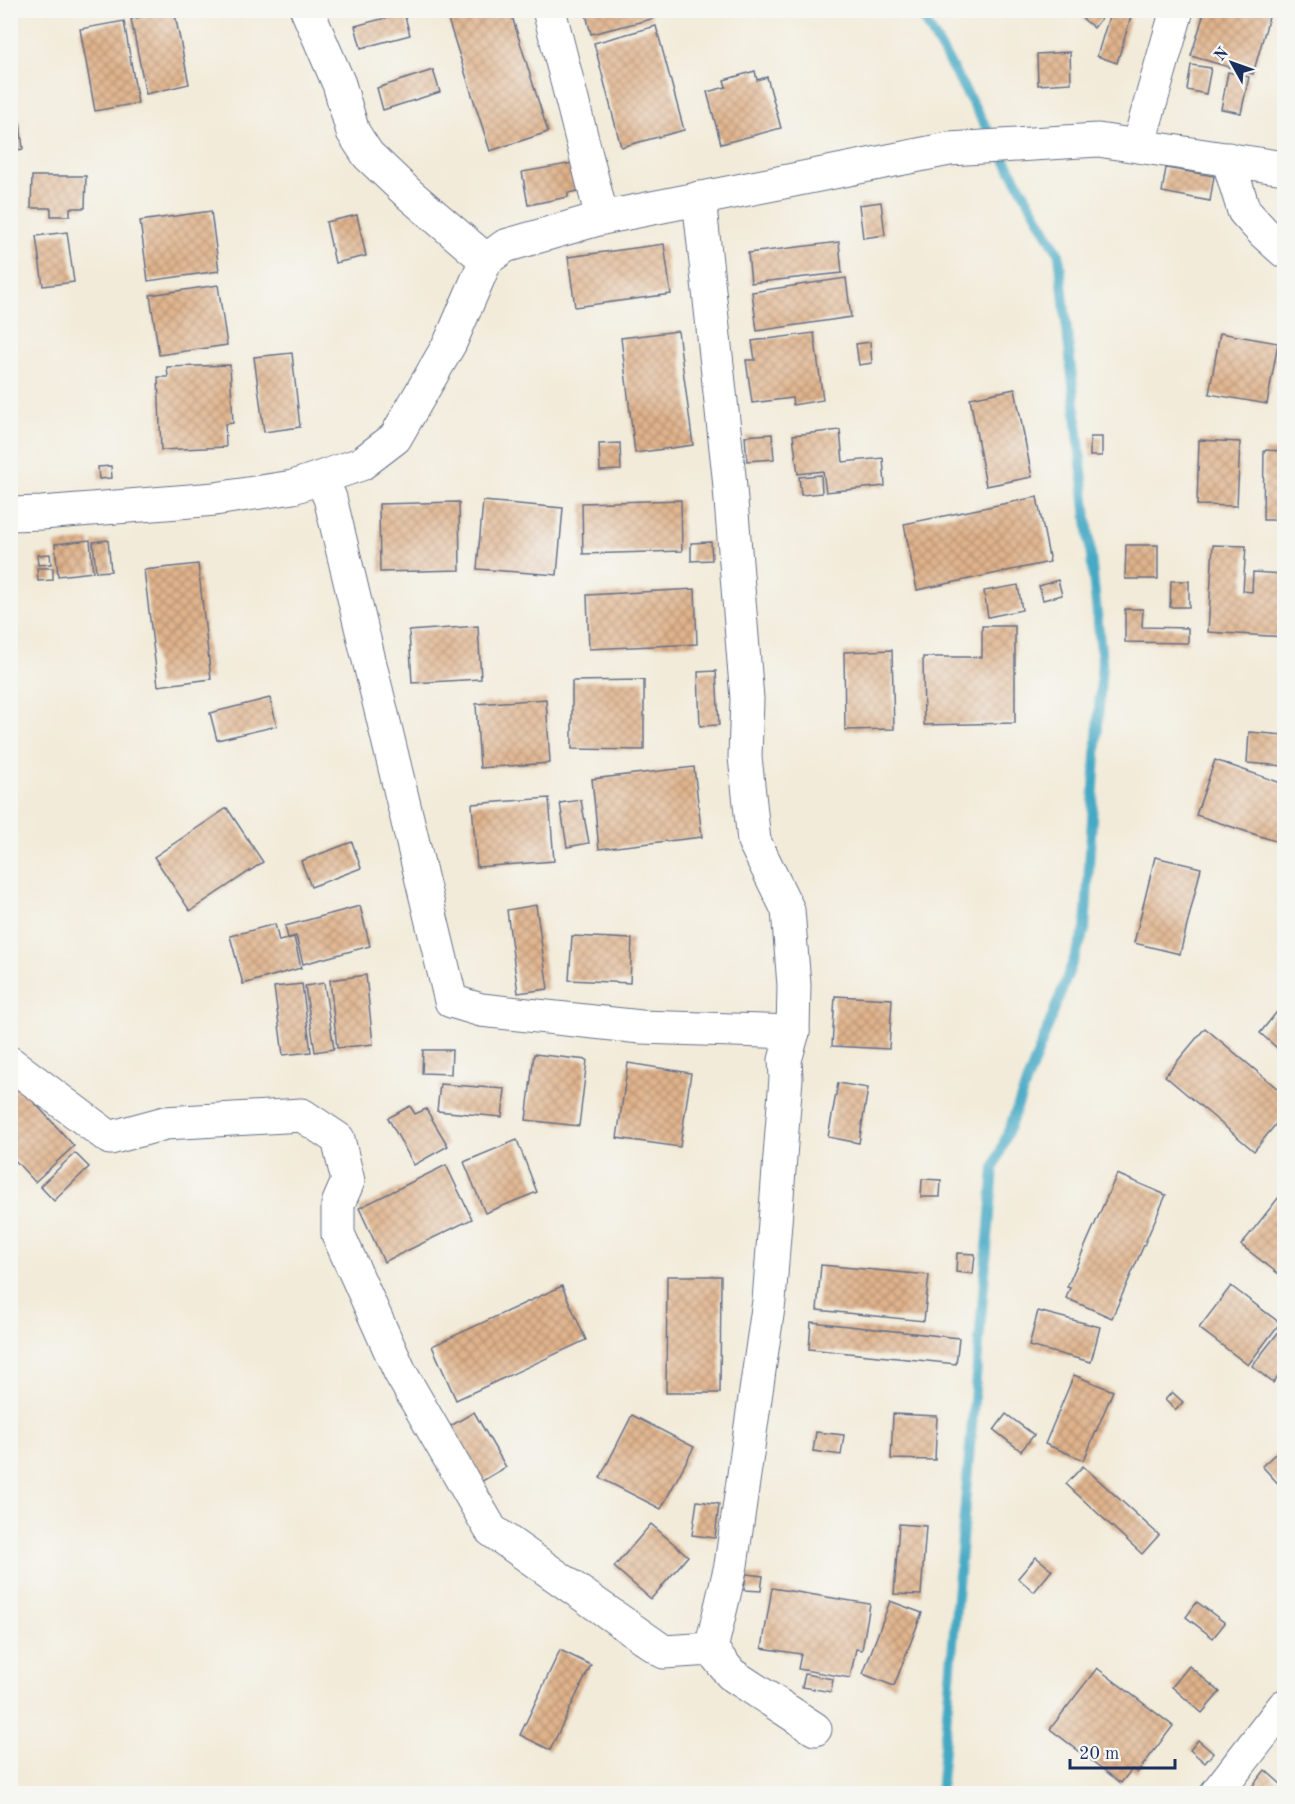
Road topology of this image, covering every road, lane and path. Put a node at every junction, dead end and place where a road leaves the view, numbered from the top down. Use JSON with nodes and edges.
{"nodes":[{"id":1,"x":307,"y":10,"type":"edge"},
{"id":2,"x":549,"y":10,"type":"edge"},
{"id":3,"x":1177,"y":10,"type":"edge"},
{"id":4,"x":1138,"y":146,"type":"junction"},
{"id":5,"x":1228,"y":159,"type":"junction"},
{"id":6,"x":1284,"y":168,"type":"edge"},
{"id":7,"x":699,"y":198,"type":"junction"},
{"id":8,"x":602,"y":218,"type":"junction"},
{"id":9,"x":1284,"y":251,"type":"edge"},
{"id":10,"x":486,"y":260,"type":"junction"},
{"id":11,"x":321,"y":478,"type":"junction"},
{"id":12,"x":10,"y":514,"type":"edge"},
{"id":13,"x":793,"y":1032,"type":"junction"},
{"id":14,"x":10,"y":1063,"type":"edge"},
{"id":15,"x":711,"y":1649,"type":"junction"},
{"id":16,"x":1284,"y":1706,"type":"edge"},
{"id":17,"x":815,"y":1729,"type":"dead end"},
{"id":18,"x":1216,"y":1794,"type":"edge"}],
"edges":[{"from":1,"to":10,"type":"street"},
{"from":2,"to":8,"type":"street"},
{"from":3,"to":4,"type":"street"},
{"from":4,"to":5,"type":"street"},
{"from":4,"to":7,"type":"street"},
{"from":5,"to":6,"type":"street"},
{"from":5,"to":9,"type":"street"},
{"from":7,"to":8,"type":"street"},
{"from":7,"to":13,"type":"street"},
{"from":8,"to":10,"type":"street"},
{"from":10,"to":11,"type":"street"},
{"from":11,"to":12,"type":"street"},
{"from":11,"to":13,"type":"street"},
{"from":13,"to":15,"type":"street"},
{"from":14,"to":15,"type":"street"},
{"from":15,"to":17,"type":"street"},
{"from":16,"to":18,"type":"street"}]}
